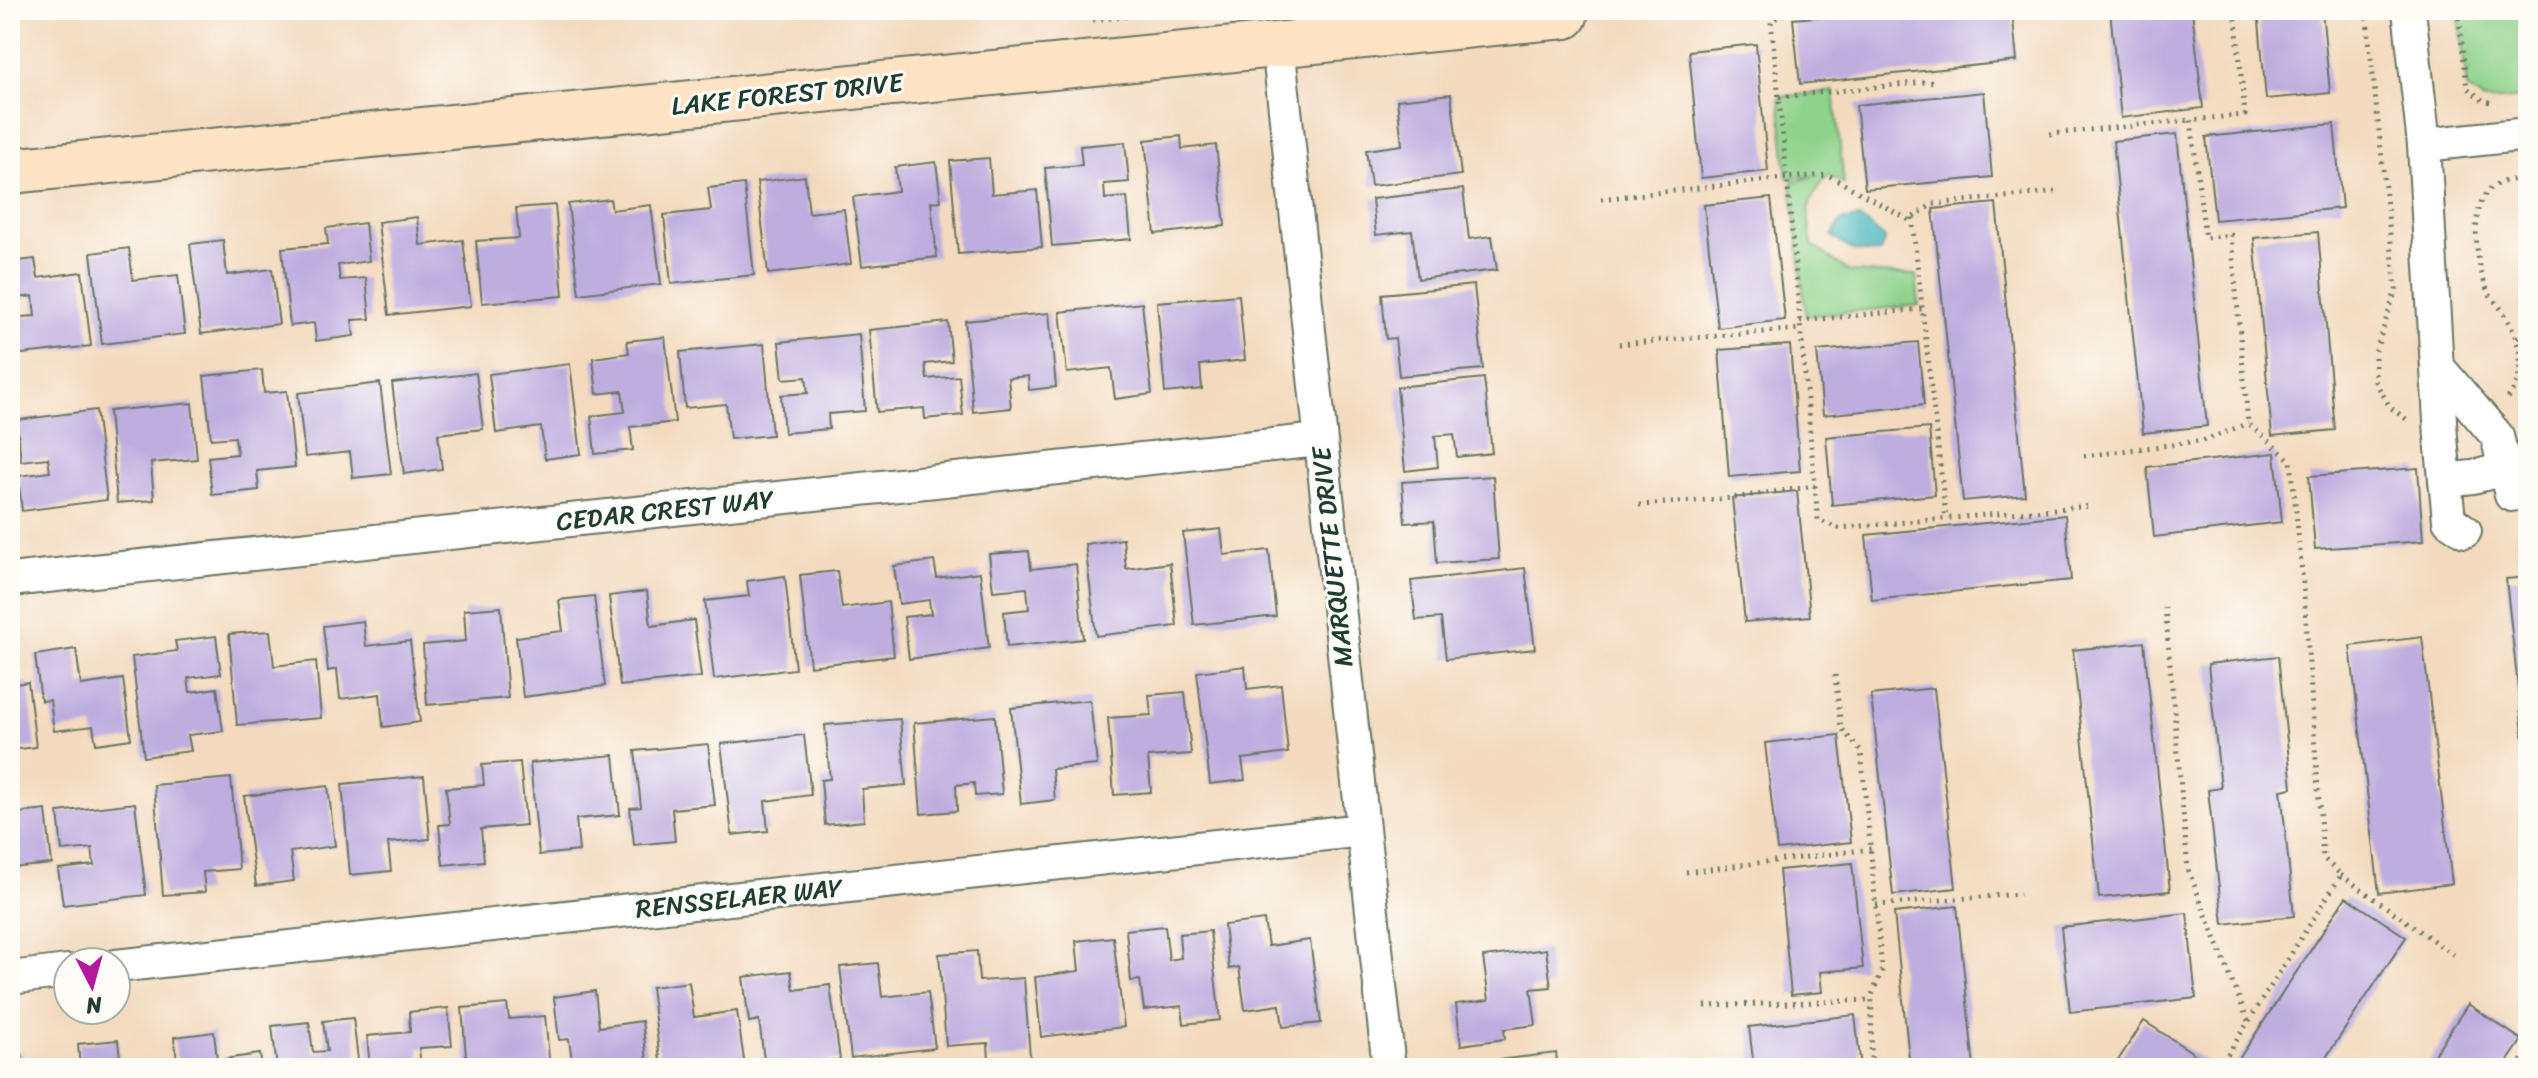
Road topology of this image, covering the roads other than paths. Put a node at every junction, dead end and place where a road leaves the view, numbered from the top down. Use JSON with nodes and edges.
{"nodes":[{"id":1,"x":2409,"y":10,"type":"edge"},
{"id":2,"x":1565,"y":16,"type":"dead end"},
{"id":3,"x":1278,"y":45,"type":"junction"},
{"id":4,"x":2528,"y":134,"type":"edge"},
{"id":5,"x":2424,"y":145,"type":"junction"},
{"id":6,"x":10,"y":171,"type":"edge"},
{"id":7,"x":2437,"y":366,"type":"junction"},
{"id":8,"x":1319,"y":440,"type":"junction"},
{"id":9,"x":2445,"y":480,"type":"junction"},
{"id":10,"x":2465,"y":531,"type":"dead end"},
{"id":11,"x":10,"y":580,"type":"edge"},
{"id":12,"x":1363,"y":830,"type":"junction"},
{"id":13,"x":132,"y":964,"type":"edge"},
{"id":14,"x":52,"y":973,"type":"edge"},
{"id":15,"x":10,"y":978,"type":"edge"},
{"id":16,"x":1389,"y":1068,"type":"edge"}],
"edges":[{"from":1,"to":5,"type":"street"},
{"from":2,"to":3,"type":"street","name":"LAKE FOREST DRIVE"},
{"from":3,"to":6,"type":"street","name":"LAKE FOREST DRIVE"},
{"from":3,"to":8,"type":"street","name":"MARQUETTE DRIVE"},
{"from":4,"to":5,"type":"street"},
{"from":5,"to":7,"type":"street"},
{"from":7,"to":9,"type":"street"},
{"from":7,"to":9,"type":"street"},
{"from":8,"to":11,"type":"street","name":"CEDAR CREST WAY"},
{"from":8,"to":12,"type":"street","name":"MARQUETTE DRIVE"},
{"from":9,"to":10,"type":"street"},
{"from":12,"to":13,"type":"street","name":"RENSSELAER WAY"},
{"from":12,"to":16,"type":"street","name":"MARQUETTE DRIVE"},
{"from":14,"to":15,"type":"street"}]}
